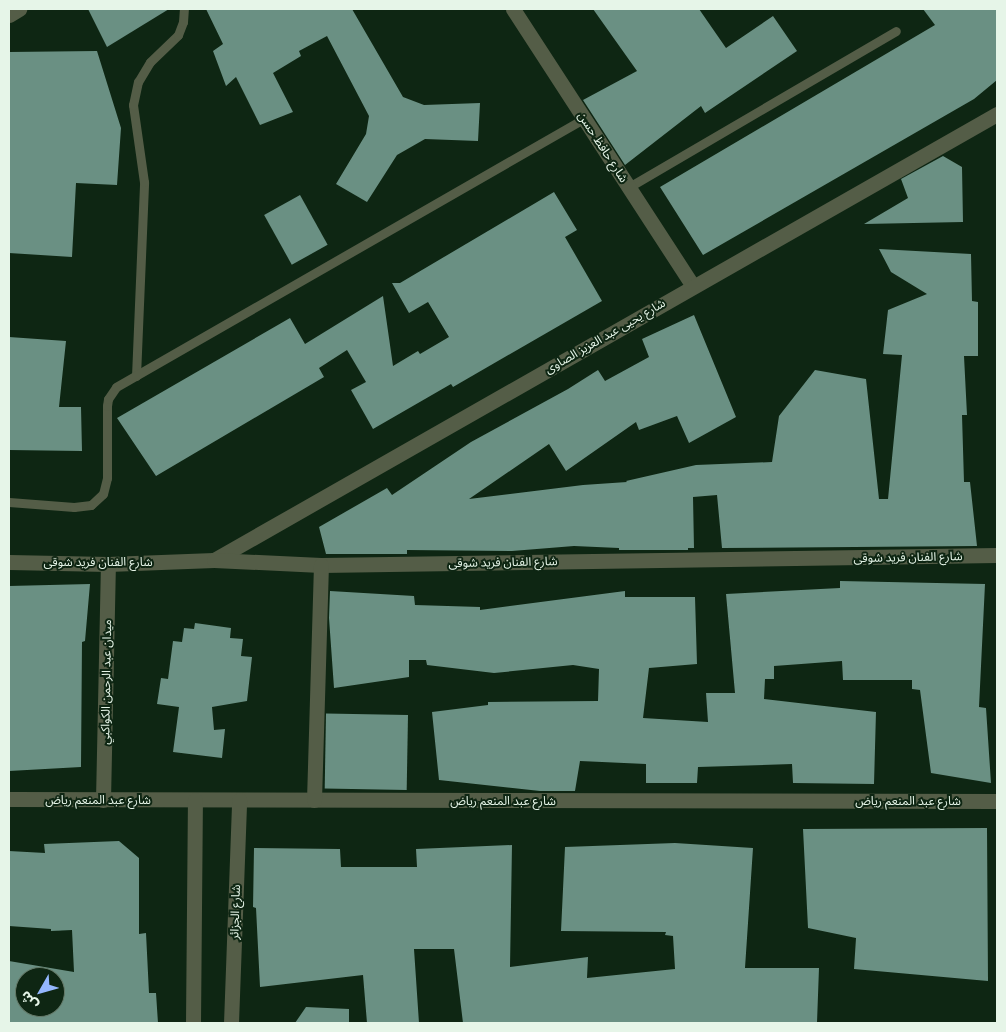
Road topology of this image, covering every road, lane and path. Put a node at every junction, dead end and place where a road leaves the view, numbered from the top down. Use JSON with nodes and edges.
{"nodes":[{"id":1,"x":19,"y":9,"type":"edge"},
{"id":2,"x":184,"y":9,"type":"edge"},
{"id":3,"x":513,"y":9,"type":"edge"},
{"id":4,"x":9,"y":14,"type":"edge"},
{"id":5,"x":896,"y":31,"type":"dead end"},
{"id":6,"x":997,"y":114,"type":"edge"},
{"id":7,"x":584,"y":118,"type":"junction"},
{"id":8,"x":629,"y":187,"type":"junction"},
{"id":9,"x":694,"y":286,"type":"junction"},
{"id":10,"x":136,"y":376,"type":"junction"},
{"id":11,"x":9,"y":502,"type":"edge"},
{"id":12,"x":997,"y":556,"type":"edge"},
{"id":13,"x":214,"y":560,"type":"junction"},
{"id":14,"x":9,"y":562,"type":"edge"},
{"id":15,"x":108,"y":564,"type":"junction"},
{"id":16,"x":321,"y":565,"type":"junction"},
{"id":17,"x":9,"y":799,"type":"edge"},
{"id":18,"x":103,"y":800,"type":"junction"},
{"id":19,"x":195,"y":800,"type":"junction"},
{"id":20,"x":239,"y":800,"type":"junction"},
{"id":21,"x":314,"y":800,"type":"junction"},
{"id":22,"x":997,"y":801,"type":"edge"},
{"id":23,"x":194,"y":1023,"type":"edge"},
{"id":24,"x":232,"y":1023,"type":"edge"}],
"edges":[{"from":1,"to":4,"type":"street"},
{"from":2,"to":10,"type":"lane"},
{"from":3,"to":7,"type":"street","name":"شارع حافظ حسن"},
{"from":5,"to":8,"type":"lane"},
{"from":6,"to":9,"type":"street","name":"شارع يحيى عبد العزيز الصاوى"},
{"from":7,"to":8,"type":"street","name":"شارع حافظ حسن"},
{"from":7,"to":10,"type":"lane"},
{"from":8,"to":9,"type":"street","name":"شارع حافظ حسن"},
{"from":9,"to":13,"type":"street","name":"شارع يحيى عبد العزيز الصاوى"},
{"from":10,"to":11,"type":"lane"},
{"from":12,"to":16,"type":"street","name":"شارع الفنان فريد شوقى"},
{"from":13,"to":15,"type":"street","name":"شارع الفنان فريد شوقى"},
{"from":13,"to":16,"type":"street","name":"شارع الفنان فريد شوقى"},
{"from":14,"to":15,"type":"street","name":"شارع الفنان فريد شوقى"},
{"from":15,"to":18,"type":"street","name":"ميدان عبد الرحمن الكواكبي"},
{"from":16,"to":21,"type":"street"},
{"from":17,"to":18,"type":"street","name":"شارع عبد المنعم رياض"},
{"from":18,"to":19,"type":"street","name":"شارع عبد المنعم رياض"},
{"from":19,"to":20,"type":"street","name":"شارع عبد المنعم رياض"},
{"from":19,"to":23,"type":"street"},
{"from":20,"to":21,"type":"street","name":"شارع عبد المنعم رياض"},
{"from":20,"to":24,"type":"street","name":"شارع الجزائر"},
{"from":21,"to":22,"type":"street","name":"شارع عبد المنعم رياض"}]}
